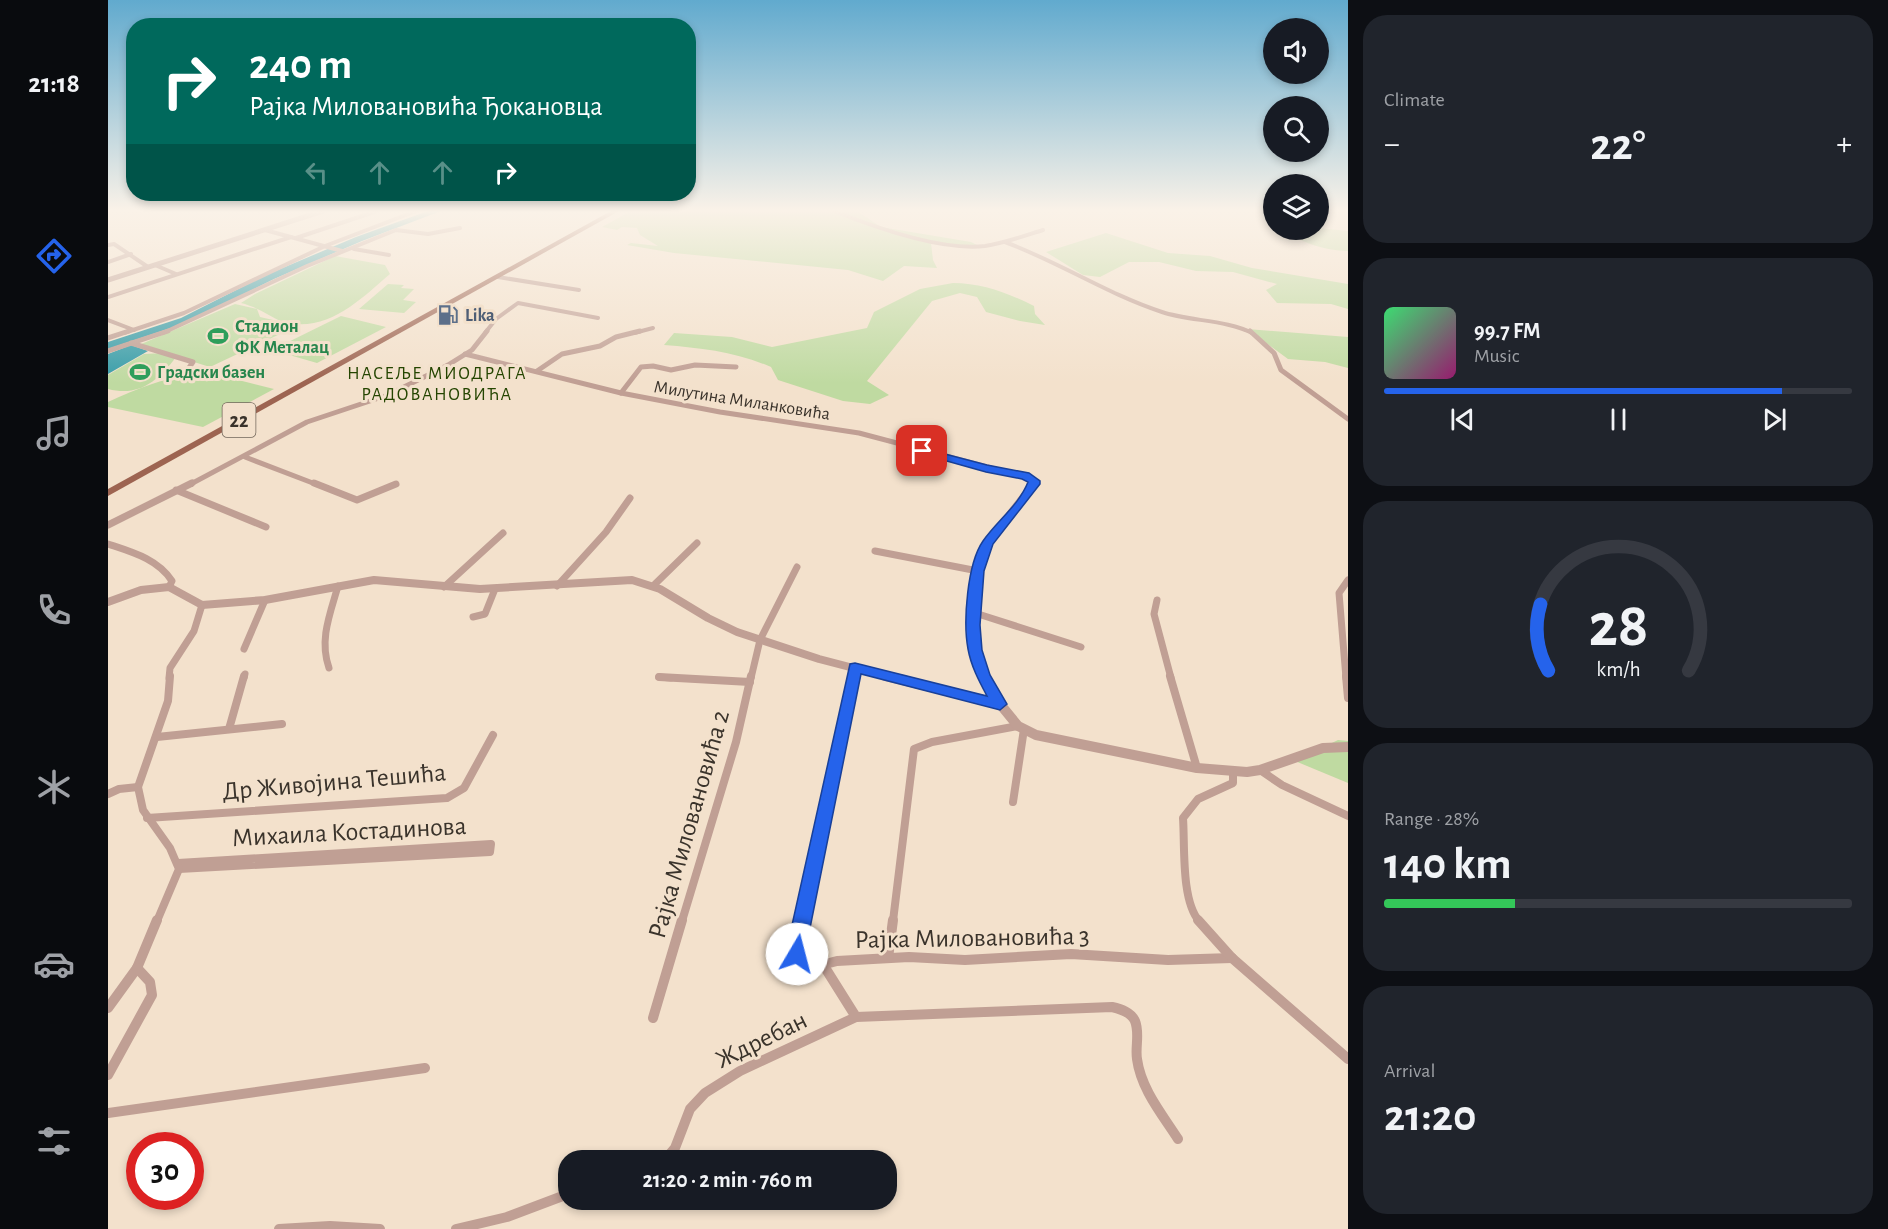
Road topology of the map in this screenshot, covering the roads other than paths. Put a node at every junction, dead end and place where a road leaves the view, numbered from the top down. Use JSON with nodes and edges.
{"nodes":[{"id":1,"x":145,"y":268,"type":"edge"},
{"id":2,"x":159,"y":268,"type":"edge"},
{"id":3,"x":194,"y":268,"type":"edge"},
{"id":4,"x":281,"y":268,"type":"edge"},
{"id":5,"x":304,"y":268,"type":"edge"},
{"id":6,"x":513,"y":268,"type":"edge"},
{"id":7,"x":1065,"y":268,"type":"edge"},
{"id":8,"x":176,"y":274,"type":"junction"},
{"id":9,"x":498,"y":277,"type":"junction"},
{"id":10,"x":108,"y":280,"type":"edge"},
{"id":11,"x":579,"y":290,"type":"dead end"},
{"id":12,"x":108,"y":297,"type":"edge"},
{"id":13,"x":598,"y":318,"type":"dead end"},
{"id":14,"x":108,"y":320,"type":"edge"},
{"id":15,"x":654,"y":328,"type":"dead end"},
{"id":16,"x":134,"y":330,"type":"junction"},
{"id":17,"x":108,"y":338,"type":"edge"},
{"id":18,"x":131,"y":343,"type":"junction"},
{"id":19,"x":108,"y":351,"type":"edge"},
{"id":20,"x":465,"y":354,"type":"junction"},
{"id":21,"x":736,"y":368,"type":"dead end"},
{"id":22,"x":188,"y":369,"type":"dead end"},
{"id":23,"x":537,"y":371,"type":"junction"},
{"id":24,"x":621,"y":393,"type":"junction"},
{"id":25,"x":1348,"y":419,"type":"edge"},
{"id":26,"x":245,"y":457,"type":"junction"},
{"id":27,"x":396,"y":484,"type":"dead end"},
{"id":28,"x":176,"y":490,"type":"junction"},
{"id":29,"x":108,"y":493,"type":"edge"},
{"id":30,"x":630,"y":498,"type":"dead end"},
{"id":31,"x":108,"y":525,"type":"edge"},
{"id":32,"x":266,"y":527,"type":"dead end"},
{"id":33,"x":503,"y":533,"type":"dead end"},
{"id":34,"x":697,"y":543,"type":"dead end"},
{"id":35,"x":108,"y":544,"type":"edge"},
{"id":36,"x":875,"y":551,"type":"dead end"},
{"id":37,"x":797,"y":567,"type":"dead end"},
{"id":38,"x":978,"y":571,"type":"junction"},
{"id":39,"x":1348,"y":580,"type":"edge"},
{"id":40,"x":654,"y":585,"type":"junction"},
{"id":41,"x":338,"y":586,"type":"junction"},
{"id":42,"x":557,"y":586,"type":"junction"},
{"id":43,"x":444,"y":587,"type":"junction"},
{"id":44,"x":169,"y":588,"type":"junction"},
{"id":45,"x":495,"y":589,"type":"junction"},
{"id":46,"x":265,"y":600,"type":"junction"},
{"id":47,"x":1157,"y":600,"type":"dead end"},
{"id":48,"x":108,"y":602,"type":"edge"},
{"id":49,"x":202,"y":605,"type":"junction"},
{"id":50,"x":975,"y":613,"type":"junction"},
{"id":51,"x":473,"y":617,"type":"dead end"},
{"id":52,"x":760,"y":640,"type":"junction"},
{"id":53,"x":1081,"y":646,"type":"dead end"},
{"id":54,"x":244,"y":649,"type":"dead end"},
{"id":55,"x":329,"y":668,"type":"dead end"},
{"id":56,"x":855,"y":668,"type":"junction"},
{"id":57,"x":245,"y":675,"type":"dead end"},
{"id":58,"x":659,"y":677,"type":"dead end"},
{"id":59,"x":750,"y":682,"type":"junction"},
{"id":60,"x":1348,"y":698,"type":"edge"},
{"id":61,"x":1000,"y":704,"type":"junction"},
{"id":62,"x":282,"y":724,"type":"dead end"},
{"id":63,"x":1021,"y":728,"type":"junction"},
{"id":64,"x":229,"y":729,"type":"junction"},
{"id":65,"x":493,"y":735,"type":"dead end"},
{"id":66,"x":157,"y":737,"type":"junction"},
{"id":67,"x":1348,"y":747,"type":"edge"},
{"id":68,"x":1197,"y":768,"type":"junction"},
{"id":69,"x":1260,"y":770,"type":"junction"},
{"id":70,"x":1233,"y":772,"type":"junction"},
{"id":71,"x":138,"y":787,"type":"junction"},
{"id":72,"x":108,"y":794,"type":"edge"},
{"id":73,"x":1013,"y":802,"type":"dead end"},
{"id":74,"x":1348,"y":816,"type":"edge"},
{"id":75,"x":147,"y":818,"type":"junction"},
{"id":76,"x":178,"y":866,"type":"junction"},
{"id":77,"x":888,"y":958,"type":"junction"},
{"id":78,"x":1232,"y":958,"type":"junction"},
{"id":79,"x":824,"y":966,"type":"junction"},
{"id":80,"x":137,"y":968,"type":"junction"},
{"id":81,"x":108,"y":1008,"type":"edge"},
{"id":82,"x":856,"y":1017,"type":"junction"},
{"id":83,"x":653,"y":1018,"type":"dead end"},
{"id":84,"x":1348,"y":1059,"type":"edge"},
{"id":85,"x":425,"y":1068,"type":"dead end"},
{"id":86,"x":108,"y":1075,"type":"edge"},
{"id":87,"x":108,"y":1113,"type":"edge"},
{"id":88,"x":1178,"y":1139,"type":"dead end"},
{"id":89,"x":674,"y":1150,"type":"edge"},
{"id":90,"x":558,"y":1198,"type":"edge"},
{"id":91,"x":279,"y":1229,"type":"edge"},
{"id":92,"x":380,"y":1229,"type":"edge"},
{"id":93,"x":456,"y":1229,"type":"edge"}],
"edges":[{"from":1,"to":10,"type":"street"},
{"from":2,"to":8,"type":"street"},
{"from":3,"to":8,"type":"street"},
{"from":4,"to":16,"type":"street"},
{"from":5,"to":18,"type":"street"},
{"from":6,"to":9,"type":"main road","number":"22"},
{"from":7,"to":25,"type":"street"},
{"from":8,"to":12,"type":"street"},
{"from":9,"to":11,"type":"street"},
{"from":9,"to":29,"type":"main road","number":"22"},
{"from":13,"to":20,"type":"street"},
{"from":14,"to":16,"type":"street"},
{"from":15,"to":23,"type":"street"},
{"from":16,"to":17,"type":"street"},
{"from":18,"to":19,"type":"street"},
{"from":18,"to":22,"type":"street"},
{"from":20,"to":23,"type":"street","name":"Милутина Миланковића"},
{"from":20,"to":26,"type":"street"},
{"from":21,"to":24,"type":"street","name":"Милутина Миланковића"},
{"from":23,"to":24,"type":"street","name":"Милутина Миланковића"},
{"from":24,"to":38,"type":"street","name":"Милутина Миланковића"},
{"from":26,"to":27,"type":"street"},
{"from":26,"to":28,"type":"street"},
{"from":28,"to":31,"type":"street"},
{"from":28,"to":32,"type":"street"},
{"from":30,"to":42,"type":"street"},
{"from":33,"to":43,"type":"street"},
{"from":34,"to":40,"type":"street"},
{"from":35,"to":44,"type":"street"},
{"from":36,"to":38,"type":"street"},
{"from":37,"to":52,"type":"street","name":"Рајка Миловановића 2"},
{"from":38,"to":50,"type":"street"},
{"from":39,"to":60,"type":"street"},
{"from":40,"to":42,"type":"street"},
{"from":40,"to":52,"type":"street"},
{"from":41,"to":43,"type":"street"},
{"from":41,"to":46,"type":"street"},
{"from":41,"to":55,"type":"street"},
{"from":42,"to":45,"type":"street"},
{"from":43,"to":45,"type":"street"},
{"from":44,"to":48,"type":"street"},
{"from":44,"to":49,"type":"street"},
{"from":45,"to":51,"type":"street"},
{"from":46,"to":49,"type":"street"},
{"from":46,"to":54,"type":"street"},
{"from":47,"to":68,"type":"street"},
{"from":49,"to":66,"type":"street"},
{"from":50,"to":53,"type":"street"},
{"from":50,"to":61,"type":"street"},
{"from":52,"to":56,"type":"street"},
{"from":52,"to":59,"type":"street","name":"Рајка Миловановића 2"},
{"from":56,"to":61,"type":"street"},
{"from":56,"to":79,"type":"street","name":"Рајка Миловановића 3"},
{"from":57,"to":64,"type":"street"},
{"from":58,"to":59,"type":"street"},
{"from":59,"to":83,"type":"street","name":"Рајка Миловановића 2"},
{"from":61,"to":63,"type":"street"},
{"from":62,"to":64,"type":"street"},
{"from":63,"to":68,"type":"street"},
{"from":63,"to":73,"type":"street"},
{"from":63,"to":77,"type":"street"},
{"from":64,"to":66,"type":"street"},
{"from":65,"to":75,"type":"street","name":"Др Живојина Тешића"},
{"from":66,"to":71,"type":"street"},
{"from":67,"to":69,"type":"street"},
{"from":68,"to":70,"type":"street"},
{"from":69,"to":70,"type":"street"},
{"from":69,"to":74,"type":"street"},
{"from":70,"to":78,"type":"street"},
{"from":71,"to":72,"type":"street"},
{"from":71,"to":75,"type":"street"},
{"from":75,"to":76,"type":"street"},
{"from":76,"to":76,"type":"street","name":"Михаила Костадинова"},
{"from":76,"to":80,"type":"street"},
{"from":77,"to":78,"type":"street","name":"Рајка Миловановића 3"},
{"from":77,"to":79,"type":"street","name":"Рајка Миловановића 3"},
{"from":78,"to":84,"type":"street"},
{"from":79,"to":82,"type":"street"},
{"from":80,"to":81,"type":"street"},
{"from":80,"to":86,"type":"street"},
{"from":82,"to":88,"type":"street"},
{"from":82,"to":89,"type":"street","name":"Ждребан"},
{"from":85,"to":87,"type":"street"},
{"from":90,"to":93,"type":"street"},
{"from":91,"to":92,"type":"street"}]}
